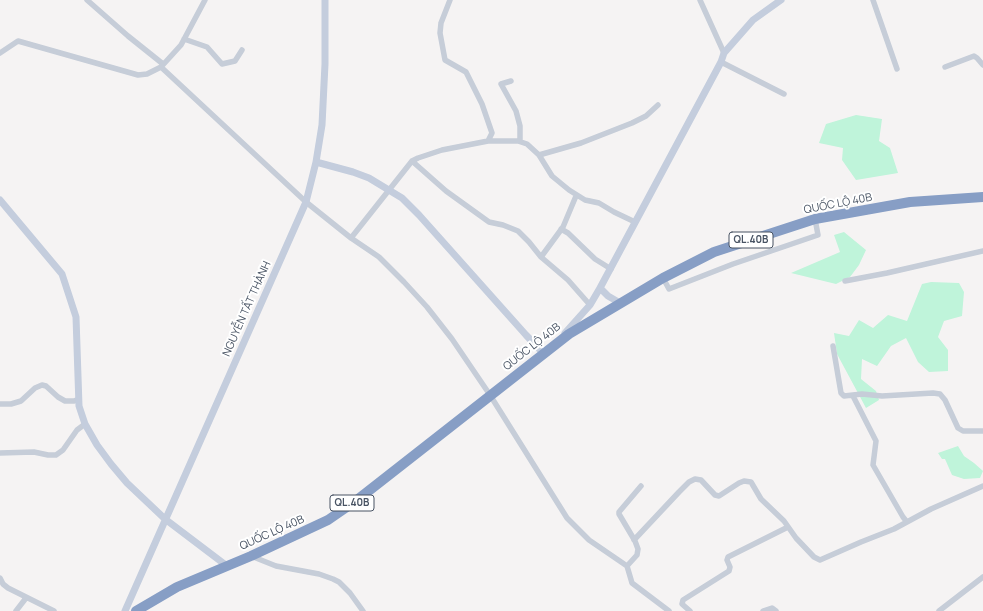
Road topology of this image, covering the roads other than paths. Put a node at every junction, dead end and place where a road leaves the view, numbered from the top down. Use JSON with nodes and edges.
{"nodes":[{"id":1,"x":87,"y":0,"type":"edge"},
{"id":2,"x":205,"y":0,"type":"edge"},
{"id":3,"x":325,"y":0,"type":"edge"},
{"id":4,"x":450,"y":0,"type":"edge"},
{"id":5,"x":700,"y":0,"type":"edge"},
{"id":6,"x":782,"y":0,"type":"edge"},
{"id":7,"x":873,"y":0,"type":"edge"},
{"id":8,"x":184,"y":39,"type":"junction"},
{"id":9,"x":242,"y":50,"type":"dead end"},
{"id":10,"x":0,"y":52,"type":"edge"},
{"id":11,"x":724,"y":53,"type":"junction"},
{"id":12,"x":721,"y":62,"type":"junction"},
{"id":13,"x":983,"y":65,"type":"edge"},
{"id":14,"x":162,"y":66,"type":"junction"},
{"id":15,"x":945,"y":67,"type":"dead end"},
{"id":16,"x":897,"y":69,"type":"dead end"},
{"id":17,"x":511,"y":81,"type":"dead end"},
{"id":18,"x":784,"y":94,"type":"dead end"},
{"id":19,"x":658,"y":105,"type":"dead end"},
{"id":20,"x":488,"y":141,"type":"junction"},
{"id":21,"x":520,"y":141,"type":"junction"},
{"id":22,"x":539,"y":155,"type":"junction"},
{"id":23,"x":412,"y":161,"type":"junction"},
{"id":24,"x":316,"y":162,"type":"junction"},
{"id":25,"x":388,"y":190,"type":"junction"},
{"id":26,"x":576,"y":196,"type":"junction"},
{"id":27,"x":983,"y":197,"type":"edge"},
{"id":28,"x":0,"y":200,"type":"edge"},
{"id":29,"x":306,"y":202,"type":"junction"},
{"id":30,"x":815,"y":219,"type":"junction"},
{"id":31,"x":635,"y":222,"type":"junction"},
{"id":32,"x":561,"y":229,"type":"junction"},
{"id":33,"x":351,"y":238,"type":"junction"},
{"id":34,"x":983,"y":251,"type":"edge"},
{"id":35,"x":541,"y":257,"type":"junction"},
{"id":36,"x":611,"y":269,"type":"junction"},
{"id":37,"x":663,"y":278,"type":"junction"},
{"id":38,"x":845,"y":281,"type":"dead end"},
{"id":39,"x":600,"y":288,"type":"junction"},
{"id":40,"x":620,"y":303,"type":"junction"},
{"id":41,"x":590,"y":305,"type":"junction"},
{"id":42,"x":833,"y":346,"type":"dead end"},
{"id":43,"x":544,"y":354,"type":"junction"},
{"id":44,"x":490,"y":395,"type":"junction"},
{"id":45,"x":853,"y":396,"type":"junction"},
{"id":46,"x":79,"y":399,"type":"junction"},
{"id":47,"x":0,"y":404,"type":"edge"},
{"id":48,"x":85,"y":424,"type":"junction"},
{"id":49,"x":983,"y":431,"type":"edge"},
{"id":50,"x":0,"y":453,"type":"edge"},
{"id":51,"x":641,"y":486,"type":"dead end"},
{"id":52,"x":983,"y":486,"type":"edge"},
{"id":53,"x":165,"y":519,"type":"junction"},
{"id":54,"x":907,"y":522,"type":"junction"},
{"id":55,"x":788,"y":527,"type":"junction"},
{"id":56,"x":634,"y":540,"type":"junction"},
{"id":57,"x":251,"y":556,"type":"junction"},
{"id":58,"x":227,"y":566,"type":"junction"},
{"id":59,"x":627,"y":566,"type":"junction"},
{"id":60,"x":0,"y":578,"type":"edge"},
{"id":61,"x":983,"y":578,"type":"edge"},
{"id":62,"x":26,"y":598,"type":"junction"},
{"id":63,"x":16,"y":611,"type":"edge"},
{"id":64,"x":54,"y":611,"type":"edge"},
{"id":65,"x":125,"y":611,"type":"edge"},
{"id":66,"x":136,"y":611,"type":"edge"},
{"id":67,"x":363,"y":611,"type":"edge"},
{"id":68,"x":669,"y":611,"type":"edge"},
{"id":69,"x":690,"y":611,"type":"edge"},
{"id":70,"x":763,"y":611,"type":"edge"},
{"id":71,"x":776,"y":611,"type":"edge"},
{"id":72,"x":939,"y":611,"type":"edge"}],
"edges":[{"from":1,"to":14,"type":"street"},
{"from":2,"to":8,"type":"street"},
{"from":3,"to":24,"type":"main road","name":"NGUYỄN TẤT THÀNH"},
{"from":4,"to":20,"type":"street"},
{"from":5,"to":11,"type":"street"},
{"from":6,"to":11,"type":"main road"},
{"from":7,"to":16,"type":"street"},
{"from":8,"to":9,"type":"street"},
{"from":8,"to":14,"type":"street"},
{"from":10,"to":14,"type":"street"},
{"from":11,"to":12,"type":"main road"},
{"from":12,"to":18,"type":"street"},
{"from":12,"to":31,"type":"main road"},
{"from":13,"to":15,"type":"street"},
{"from":14,"to":29,"type":"street"},
{"from":17,"to":21,"type":"street"},
{"from":19,"to":22,"type":"street"},
{"from":20,"to":21,"type":"street"},
{"from":20,"to":23,"type":"street"},
{"from":21,"to":22,"type":"street"},
{"from":22,"to":26,"type":"street"},
{"from":23,"to":25,"type":"street"},
{"from":23,"to":35,"type":"street"},
{"from":24,"to":25,"type":"main road"},
{"from":24,"to":29,"type":"main road","name":"NGUYỄN TẤT THÀNH"},
{"from":25,"to":33,"type":"street"},
{"from":25,"to":43,"type":"main road"},
{"from":26,"to":31,"type":"street"},
{"from":26,"to":32,"type":"street"},
{"from":27,"to":30,"type":"highway","name":"QUỐC LỘ 40B","number":"QL.40B"},
{"from":28,"to":46,"type":"main road"},
{"from":29,"to":33,"type":"street"},
{"from":29,"to":53,"type":"main road","name":"NGUYỄN TẤT THÀNH"},
{"from":30,"to":37,"type":"highway","name":"QUỐC LỘ 40B","number":"QL.40B"},
{"from":30,"to":37,"type":"street"},
{"from":31,"to":36,"type":"main road"},
{"from":32,"to":35,"type":"street"},
{"from":32,"to":36,"type":"street"},
{"from":33,"to":44,"type":"street"},
{"from":34,"to":38,"type":"street"},
{"from":35,"to":41,"type":"street"},
{"from":36,"to":39,"type":"main road"},
{"from":37,"to":40,"type":"highway","name":"QUỐC LỘ 40B","number":"QL.40B"},
{"from":39,"to":40,"type":"main road"},
{"from":39,"to":41,"type":"main road"},
{"from":40,"to":43,"type":"highway","name":"QUỐC LỘ 40B","number":"QL.40B"},
{"from":41,"to":43,"type":"main road"},
{"from":42,"to":45,"type":"street"},
{"from":43,"to":44,"type":"highway","name":"QUỐC LỘ 40B","number":"QL.40B"},
{"from":44,"to":57,"type":"highway","name":"QUỐC LỘ 40B","number":"QL.40B"},
{"from":44,"to":59,"type":"street"},
{"from":45,"to":49,"type":"street"},
{"from":45,"to":54,"type":"street"},
{"from":46,"to":47,"type":"street"},
{"from":46,"to":48,"type":"main road"},
{"from":48,"to":50,"type":"street"},
{"from":48,"to":53,"type":"main road"},
{"from":51,"to":56,"type":"street"},
{"from":52,"to":54,"type":"street"},
{"from":53,"to":58,"type":"main road"},
{"from":53,"to":65,"type":"main road","name":"NGUYỄN TẤT THÀNH"},
{"from":54,"to":55,"type":"street"},
{"from":55,"to":56,"type":"street"},
{"from":55,"to":69,"type":"street"},
{"from":56,"to":59,"type":"street"},
{"from":57,"to":58,"type":"highway","name":"QUỐC LỘ 40B","number":"QL.40B"},
{"from":57,"to":67,"type":"street"},
{"from":58,"to":66,"type":"highway","name":"QUỐC LỘ 40B","number":"QL.40B"},
{"from":59,"to":68,"type":"street"},
{"from":60,"to":62,"type":"street"},
{"from":61,"to":72,"type":"street"},
{"from":62,"to":63,"type":"street"},
{"from":62,"to":64,"type":"street"},
{"from":70,"to":71,"type":"street"}]}
